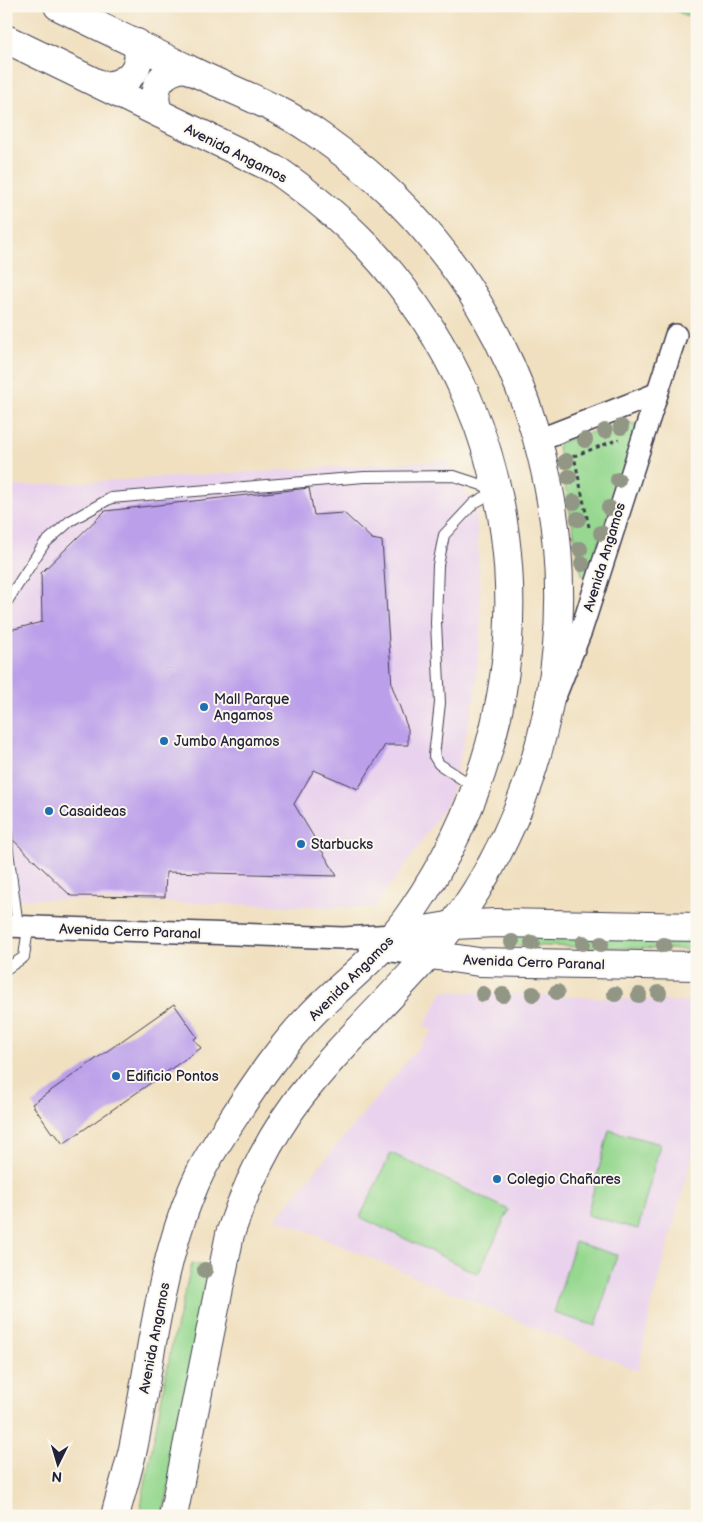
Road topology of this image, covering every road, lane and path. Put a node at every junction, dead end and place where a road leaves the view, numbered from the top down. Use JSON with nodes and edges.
{"nodes":[{"id":1,"x":58,"y":6,"type":"edge"},
{"id":2,"x":6,"y":39,"type":"edge"},
{"id":3,"x":137,"y":43,"type":"junction"},
{"id":4,"x":186,"y":68,"type":"junction"},
{"id":5,"x":104,"y":86,"type":"junction"},
{"id":6,"x":159,"y":113,"type":"junction"},
{"id":7,"x":676,"y":335,"type":"dead end"},
{"id":8,"x":656,"y":394,"type":"junction"},
{"id":9,"x":624,"y":436,"type":"dead end"},
{"id":10,"x":538,"y":440,"type":"junction"},
{"id":11,"x":497,"y":490,"type":"junction"},
{"id":12,"x":590,"y":534,"type":"dead end"},
{"id":13,"x":6,"y":603,"type":"edge"},
{"id":14,"x":547,"y":718,"type":"junction"},
{"id":15,"x":477,"y":791,"type":"junction"},
{"id":16,"x":6,"y":812,"type":"edge"},
{"id":17,"x":454,"y":925,"type":"junction"},
{"id":18,"x":17,"y":926,"type":"edge"},
{"id":19,"x":697,"y":928,"type":"edge"},
{"id":20,"x":388,"y":943,"type":"junction"},
{"id":21,"x":431,"y":954,"type":"junction"},
{"id":22,"x":697,"y":966,"type":"edge"},
{"id":23,"x":6,"y":969,"type":"edge"},
{"id":24,"x":115,"y":1516,"type":"edge"},
{"id":25,"x":173,"y":1516,"type":"edge"}],
"edges":[{"from":1,"to":3,"type":"main road","name":"Avenida Angamos"},
{"from":2,"to":5,"type":"main road","name":"Avenida Angamos"},
{"from":3,"to":4,"type":"main road","name":"Avenida Angamos"},
{"from":3,"to":5,"type":"main road"},
{"from":4,"to":6,"type":"main road"},
{"from":4,"to":10,"type":"main road","name":"Avenida Angamos"},
{"from":5,"to":6,"type":"main road","name":"Avenida Angamos"},
{"from":6,"to":11,"type":"main road","name":"Avenida Angamos"},
{"from":7,"to":8,"type":"street","name":"Avenida Angamos"},
{"from":8,"to":10,"type":"street"},
{"from":8,"to":14,"type":"street","name":"Avenida Angamos"},
{"from":9,"to":12,"type":"path"},
{"from":10,"to":14,"type":"main road","name":"Avenida Angamos"},
{"from":11,"to":13,"type":"lane"},
{"from":11,"to":15,"type":"main road","name":"Avenida Angamos"},
{"from":11,"to":15,"type":"lane"},
{"from":14,"to":17,"type":"main road","name":"Avenida Angamos"},
{"from":15,"to":20,"type":"main road","name":"Avenida Angamos"},
{"from":16,"to":18,"type":"lane"},
{"from":17,"to":19,"type":"main road","name":"Avenida Cerro Paranal"},
{"from":17,"to":20,"type":"main road","name":"Avenida Cerro Paranal"},
{"from":17,"to":21,"type":"main road","name":"Avenida Angamos"},
{"from":18,"to":20,"type":"street","name":"Avenida Cerro Paranal"},
{"from":18,"to":23,"type":"lane"},
{"from":20,"to":21,"type":"street","name":"Avenida Cerro Paranal"},
{"from":20,"to":24,"type":"main road","name":"Avenida Angamos"},
{"from":21,"to":22,"type":"main road","name":"Avenida Cerro Paranal"},
{"from":21,"to":25,"type":"main road","name":"Avenida Angamos"}]}
